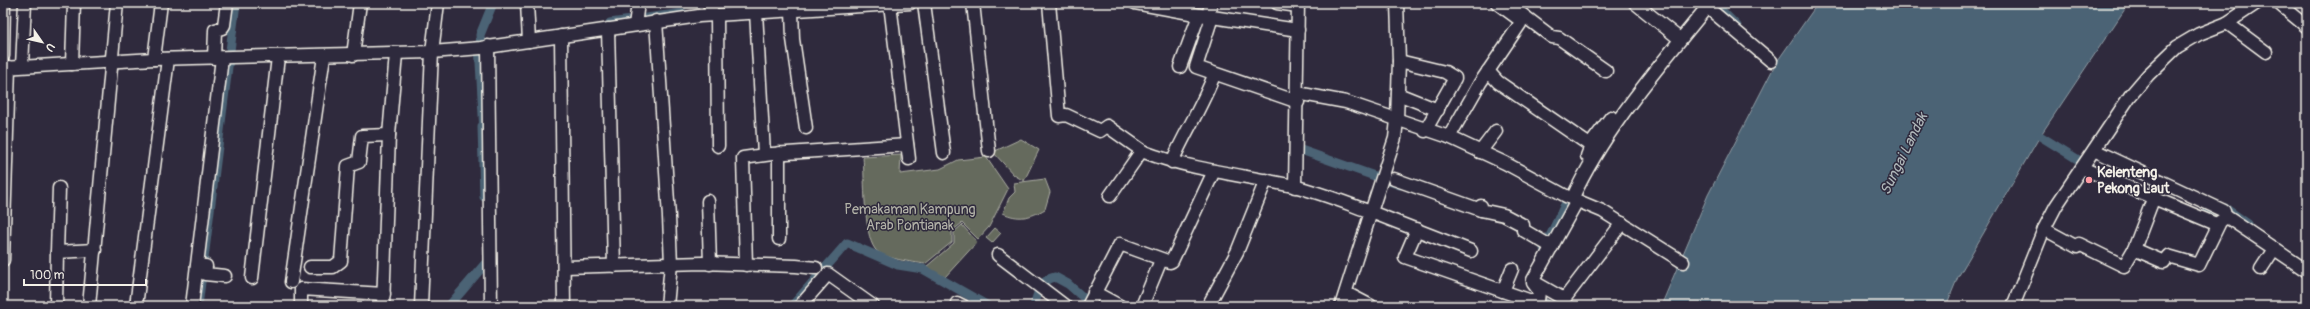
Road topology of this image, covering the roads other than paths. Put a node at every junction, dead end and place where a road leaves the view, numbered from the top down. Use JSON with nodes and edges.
{"nodes":[{"id":1,"x":4,"y":3,"type":"edge"},
{"id":2,"x":25,"y":3,"type":"edge"},
{"id":3,"x":74,"y":3,"type":"edge"},
{"id":4,"x":117,"y":3,"type":"edge"},
{"id":5,"x":162,"y":3,"type":"edge"},
{"id":6,"x":227,"y":3,"type":"edge"},
{"id":7,"x":360,"y":3,"type":"edge"},
{"id":8,"x":438,"y":3,"type":"edge"},
{"id":9,"x":527,"y":3,"type":"edge"},
{"id":10,"x":638,"y":3,"type":"edge"},
{"id":11,"x":910,"y":3,"type":"edge"},
{"id":12,"x":924,"y":3,"type":"edge"},
{"id":13,"x":973,"y":3,"type":"edge"},
{"id":14,"x":1050,"y":3,"type":"edge"},
{"id":15,"x":1135,"y":3,"type":"edge"},
{"id":16,"x":1211,"y":3,"type":"edge"},
{"id":17,"x":1277,"y":3,"type":"edge"},
{"id":18,"x":1397,"y":3,"type":"edge"},
{"id":19,"x":1635,"y":3,"type":"edge"},
{"id":20,"x":2257,"y":3,"type":"edge"},
{"id":21,"x":2278,"y":3,"type":"edge"},
{"id":22,"x":864,"y":4,"type":"edge"},
{"id":23,"x":895,"y":4,"type":"edge"},
{"id":24,"x":1147,"y":4,"type":"edge"},
{"id":25,"x":1298,"y":4,"type":"edge"},
{"id":26,"x":1703,"y":4,"type":"edge"},
{"id":27,"x":841,"y":5,"type":"edge"},
{"id":28,"x":1505,"y":6,"type":"edge"},
{"id":29,"x":759,"y":9,"type":"edge"},
{"id":30,"x":713,"y":11,"type":"edge"},
{"id":31,"x":792,"y":11,"type":"junction"},
{"id":32,"x":1199,"y":13,"type":"edge"},
{"id":33,"x":658,"y":21,"type":"junction"},
{"id":34,"x":2227,"y":23,"type":"junction"},
{"id":35,"x":635,"y":25,"type":"junction"},
{"id":36,"x":2307,"y":27,"type":"edge"},
{"id":37,"x":608,"y":29,"type":"junction"},
{"id":38,"x":1298,"y":30,"type":"junction"},
{"id":39,"x":561,"y":36,"type":"junction"},
{"id":40,"x":1676,"y":36,"type":"junction"},
{"id":41,"x":529,"y":40,"type":"junction"},
{"id":42,"x":484,"y":47,"type":"junction"},
{"id":43,"x":432,"y":52,"type":"junction"},
{"id":44,"x":2266,"y":52,"type":"dead end"},
{"id":45,"x":396,"y":54,"type":"junction"},
{"id":46,"x":353,"y":55,"type":"junction"},
{"id":47,"x":3,"y":56,"type":"edge"},
{"id":48,"x":324,"y":56,"type":"junction"},
{"id":49,"x":278,"y":57,"type":"junction"},
{"id":50,"x":219,"y":58,"type":"junction"},
{"id":51,"x":154,"y":59,"type":"junction"},
{"id":52,"x":168,"y":59,"type":"junction"},
{"id":53,"x":113,"y":61,"type":"junction"},
{"id":54,"x":1399,"y":61,"type":"junction"},
{"id":55,"x":1771,"y":61,"type":"dead end"},
{"id":56,"x":1658,"y":63,"type":"junction"},
{"id":57,"x":72,"y":64,"type":"junction"},
{"id":58,"x":22,"y":66,"type":"junction"},
{"id":59,"x":1180,"y":67,"type":"dead end"},
{"id":60,"x":6,"y":68,"type":"edge"},
{"id":61,"x":1488,"y":71,"type":"junction"},
{"id":62,"x":1606,"y":71,"type":"dead end"},
{"id":63,"x":1214,"y":75,"type":"junction"},
{"id":64,"x":1398,"y":94,"type":"junction"},
{"id":65,"x":1297,"y":97,"type":"junction"},
{"id":66,"x":1627,"y":103,"type":"junction"},
{"id":67,"x":1438,"y":110,"type":"junction"},
{"id":68,"x":1398,"y":120,"type":"junction"},
{"id":69,"x":806,"y":128,"type":"dead end"},
{"id":70,"x":1425,"y":131,"type":"junction"},
{"id":71,"x":1496,"y":132,"type":"dead end"},
{"id":72,"x":389,"y":135,"type":"junction"},
{"id":73,"x":1449,"y":137,"type":"junction"},
{"id":74,"x":1592,"y":144,"type":"junction"},
{"id":75,"x":907,"y":145,"type":"junction"},
{"id":76,"x":718,"y":146,"type":"dead end"},
{"id":77,"x":989,"y":151,"type":"dead end"},
{"id":78,"x":1144,"y":152,"type":"junction"},
{"id":79,"x":1480,"y":152,"type":"junction"},
{"id":80,"x":779,"y":153,"type":"junction"},
{"id":81,"x":944,"y":153,"type":"dead end"},
{"id":82,"x":764,"y":154,"type":"junction"},
{"id":83,"x":909,"y":159,"type":"dead end"},
{"id":84,"x":2088,"y":160,"type":"junction"},
{"id":85,"x":1172,"y":162,"type":"junction"},
{"id":86,"x":1214,"y":171,"type":"junction"},
{"id":87,"x":1578,"y":178,"type":"junction"},
{"id":88,"x":1386,"y":179,"type":"junction"},
{"id":89,"x":1266,"y":180,"type":"junction"},
{"id":90,"x":2160,"y":181,"type":"junction"},
{"id":91,"x":1295,"y":187,"type":"junction"},
{"id":92,"x":59,"y":188,"type":"dead end"},
{"id":93,"x":1110,"y":196,"type":"dead end"},
{"id":94,"x":1570,"y":198,"type":"junction"},
{"id":95,"x":2153,"y":198,"type":"junction"},
{"id":96,"x":708,"y":201,"type":"dead end"},
{"id":97,"x":1371,"y":212,"type":"junction"},
{"id":98,"x":2222,"y":220,"type":"junction"},
{"id":99,"x":1622,"y":223,"type":"junction"},
{"id":100,"x":1417,"y":229,"type":"junction"},
{"id":101,"x":2044,"y":229,"type":"junction"},
{"id":102,"x":778,"y":239,"type":"dead end"},
{"id":103,"x":1552,"y":246,"type":"junction"},
{"id":104,"x":2134,"y":249,"type":"junction"},
{"id":105,"x":2274,"y":249,"type":"junction"},
{"id":106,"x":95,"y":250,"type":"junction"},
{"id":107,"x":57,"y":252,"type":"junction"},
{"id":108,"x":1471,"y":252,"type":"dead end"},
{"id":109,"x":998,"y":255,"type":"dead end"},
{"id":110,"x":3,"y":260,"type":"edge"},
{"id":111,"x":1161,"y":260,"type":"junction"},
{"id":112,"x":1683,"y":262,"type":"dead end"},
{"id":113,"x":671,"y":264,"type":"junction"},
{"id":114,"x":710,"y":264,"type":"junction"},
{"id":115,"x":746,"y":265,"type":"junction"},
{"id":116,"x":197,"y":266,"type":"junction"},
{"id":117,"x":614,"y":266,"type":"junction"},
{"id":118,"x":310,"y":267,"type":"dead end"},
{"id":119,"x":565,"y":267,"type":"junction"},
{"id":120,"x":816,"y":268,"type":"dead end"},
{"id":121,"x":1512,"y":269,"type":"dead end"},
{"id":122,"x":2261,"y":269,"type":"dead end"},
{"id":123,"x":2307,"y":271,"type":"edge"},
{"id":124,"x":225,"y":276,"type":"dead end"},
{"id":125,"x":252,"y":278,"type":"dead end"},
{"id":126,"x":292,"y":282,"type":"dead end"},
{"id":127,"x":1503,"y":291,"type":"junction"},
{"id":128,"x":1535,"y":291,"type":"junction"},
{"id":129,"x":1346,"y":293,"type":"junction"},
{"id":130,"x":1091,"y":298,"type":"edge"},
{"id":131,"x":384,"y":300,"type":"edge"},
{"id":132,"x":56,"y":306,"type":"edge"},
{"id":133,"x":89,"y":306,"type":"edge"},
{"id":134,"x":136,"y":306,"type":"edge"},
{"id":135,"x":192,"y":306,"type":"edge"},
{"id":136,"x":301,"y":306,"type":"edge"},
{"id":137,"x":421,"y":306,"type":"edge"},
{"id":138,"x":491,"y":306,"type":"edge"},
{"id":139,"x":564,"y":306,"type":"edge"},
{"id":140,"x":667,"y":306,"type":"edge"},
{"id":141,"x":800,"y":306,"type":"edge"},
{"id":142,"x":873,"y":306,"type":"edge"},
{"id":143,"x":1065,"y":306,"type":"edge"},
{"id":144,"x":1120,"y":306,"type":"edge"},
{"id":145,"x":1142,"y":306,"type":"edge"},
{"id":146,"x":1208,"y":306,"type":"edge"},
{"id":147,"x":1341,"y":306,"type":"edge"},
{"id":148,"x":1372,"y":306,"type":"edge"},
{"id":149,"x":2013,"y":306,"type":"edge"}],
"edges":[{"from":1,"to":47,"type":"street"},
{"from":2,"to":58,"type":"street"},
{"from":3,"to":57,"type":"street"},
{"from":4,"to":53,"type":"street"},
{"from":5,"to":51,"type":"street"},
{"from":6,"to":50,"type":"street"},
{"from":7,"to":46,"type":"street"},
{"from":8,"to":43,"type":"street"},
{"from":9,"to":41,"type":"street"},
{"from":10,"to":35,"type":"street"},
{"from":11,"to":23,"type":"street"},
{"from":12,"to":81,"type":"street"},
{"from":13,"to":77,"type":"street"},
{"from":14,"to":78,"type":"street"},
{"from":15,"to":24,"type":"street"},
{"from":16,"to":32,"type":"street"},
{"from":17,"to":25,"type":"street"},
{"from":18,"to":54,"type":"street"},
{"from":19,"to":40,"type":"street"},
{"from":20,"to":34,"type":"street"},
{"from":21,"to":36,"type":"street"},
{"from":22,"to":23,"type":"street"},
{"from":22,"to":27,"type":"street"},
{"from":23,"to":75,"type":"street"},
{"from":24,"to":32,"type":"street"},
{"from":25,"to":38,"type":"street"},
{"from":26,"to":40,"type":"street"},
{"from":26,"to":55,"type":"street"},
{"from":26,"to":56,"type":"street"},
{"from":27,"to":31,"type":"street"},
{"from":28,"to":61,"type":"street"},
{"from":28,"to":62,"type":"street"},
{"from":29,"to":30,"type":"street"},
{"from":29,"to":31,"type":"street"},
{"from":29,"to":82,"type":"street"},
{"from":30,"to":33,"type":"street"},
{"from":30,"to":76,"type":"street"},
{"from":31,"to":69,"type":"street"},
{"from":32,"to":38,"type":"street"},
{"from":32,"to":59,"type":"street"},
{"from":32,"to":63,"type":"street"},
{"from":33,"to":35,"type":"street"},
{"from":33,"to":113,"type":"street"},
{"from":34,"to":44,"type":"street"},
{"from":34,"to":84,"type":"street"},
{"from":35,"to":37,"type":"street"},
{"from":37,"to":39,"type":"street"},
{"from":37,"to":117,"type":"street"},
{"from":38,"to":65,"type":"street"},
{"from":39,"to":41,"type":"street"},
{"from":39,"to":119,"type":"street"},
{"from":40,"to":56,"type":"street"},
{"from":41,"to":42,"type":"street"},
{"from":42,"to":43,"type":"street"},
{"from":42,"to":138,"type":"street"},
{"from":43,"to":45,"type":"street"},
{"from":43,"to":137,"type":"street"},
{"from":45,"to":46,"type":"street"},
{"from":45,"to":72,"type":"street"},
{"from":46,"to":48,"type":"street"},
{"from":48,"to":49,"type":"street"},
{"from":48,"to":126,"type":"street"},
{"from":49,"to":50,"type":"street"},
{"from":49,"to":125,"type":"street"},
{"from":50,"to":52,"type":"street"},
{"from":50,"to":116,"type":"street"},
{"from":51,"to":52,"type":"street"},
{"from":51,"to":53,"type":"street"},
{"from":52,"to":134,"type":"street"},
{"from":53,"to":57,"type":"street"},
{"from":53,"to":106,"type":"street"},
{"from":54,"to":64,"type":"street"},
{"from":54,"to":67,"type":"street"},
{"from":56,"to":66,"type":"street"},
{"from":57,"to":58,"type":"street"},
{"from":58,"to":60,"type":"street"},
{"from":60,"to":110,"type":"street"},
{"from":61,"to":73,"type":"street"},
{"from":61,"to":74,"type":"street"},
{"from":63,"to":65,"type":"street"},
{"from":63,"to":85,"type":"street"},
{"from":64,"to":67,"type":"street"},
{"from":64,"to":68,"type":"street"},
{"from":65,"to":68,"type":"street"},
{"from":65,"to":91,"type":"street"},
{"from":66,"to":74,"type":"street"},
{"from":66,"to":87,"type":"street"},
{"from":67,"to":70,"type":"street"},
{"from":68,"to":70,"type":"street"},
{"from":68,"to":88,"type":"street"},
{"from":70,"to":73,"type":"street"},
{"from":71,"to":79,"type":"street"},
{"from":72,"to":118,"type":"street"},
{"from":72,"to":131,"type":"street"},
{"from":73,"to":79,"type":"street"},
{"from":74,"to":87,"type":"street"},
{"from":75,"to":80,"type":"street"},
{"from":75,"to":83,"type":"street"},
{"from":78,"to":85,"type":"street"},
{"from":78,"to":93,"type":"street"},
{"from":79,"to":94,"type":"street"},
{"from":80,"to":82,"type":"street"},
{"from":80,"to":102,"type":"street"},
{"from":82,"to":115,"type":"street"},
{"from":84,"to":90,"type":"street"},
{"from":84,"to":95,"type":"street"},
{"from":84,"to":101,"type":"street"},
{"from":85,"to":86,"type":"street"},
{"from":86,"to":89,"type":"street"},
{"from":86,"to":111,"type":"street"},
{"from":87,"to":94,"type":"street"},
{"from":88,"to":97,"type":"street"},
{"from":88,"to":103,"type":"street"},
{"from":89,"to":91,"type":"street"},
{"from":89,"to":146,"type":"street"},
{"from":90,"to":95,"type":"street"},
{"from":90,"to":98,"type":"street"},
{"from":91,"to":97,"type":"street"},
{"from":92,"to":107,"type":"street"},
{"from":94,"to":99,"type":"street"},
{"from":94,"to":103,"type":"street"},
{"from":95,"to":98,"type":"street"},
{"from":95,"to":104,"type":"street"},
{"from":96,"to":114,"type":"street"},
{"from":97,"to":100,"type":"street"},
{"from":97,"to":129,"type":"street"},
{"from":98,"to":104,"type":"street"},
{"from":98,"to":105,"type":"street"},
{"from":99,"to":112,"type":"street"},
{"from":99,"to":128,"type":"street"},
{"from":100,"to":108,"type":"street"},
{"from":100,"to":127,"type":"street"},
{"from":101,"to":104,"type":"street"},
{"from":101,"to":149,"type":"street"},
{"from":103,"to":128,"type":"street"},
{"from":105,"to":122,"type":"street"},
{"from":105,"to":123,"type":"street"},
{"from":106,"to":107,"type":"street"},
{"from":106,"to":133,"type":"street"},
{"from":107,"to":132,"type":"street"},
{"from":109,"to":143,"type":"street"},
{"from":111,"to":130,"type":"street"},
{"from":111,"to":145,"type":"street"},
{"from":113,"to":114,"type":"street"},
{"from":113,"to":117,"type":"street"},
{"from":113,"to":140,"type":"street"},
{"from":114,"to":115,"type":"street"},
{"from":115,"to":120,"type":"street"},
{"from":116,"to":124,"type":"street"},
{"from":116,"to":135,"type":"street"},
{"from":117,"to":119,"type":"street"},
{"from":119,"to":139,"type":"street"},
{"from":121,"to":127,"type":"street"},
{"from":127,"to":128,"type":"street"},
{"from":129,"to":147,"type":"street"},
{"from":129,"to":148,"type":"street"},
{"from":130,"to":144,"type":"street"},
{"from":131,"to":136,"type":"street"},
{"from":141,"to":142,"type":"street"}]}
